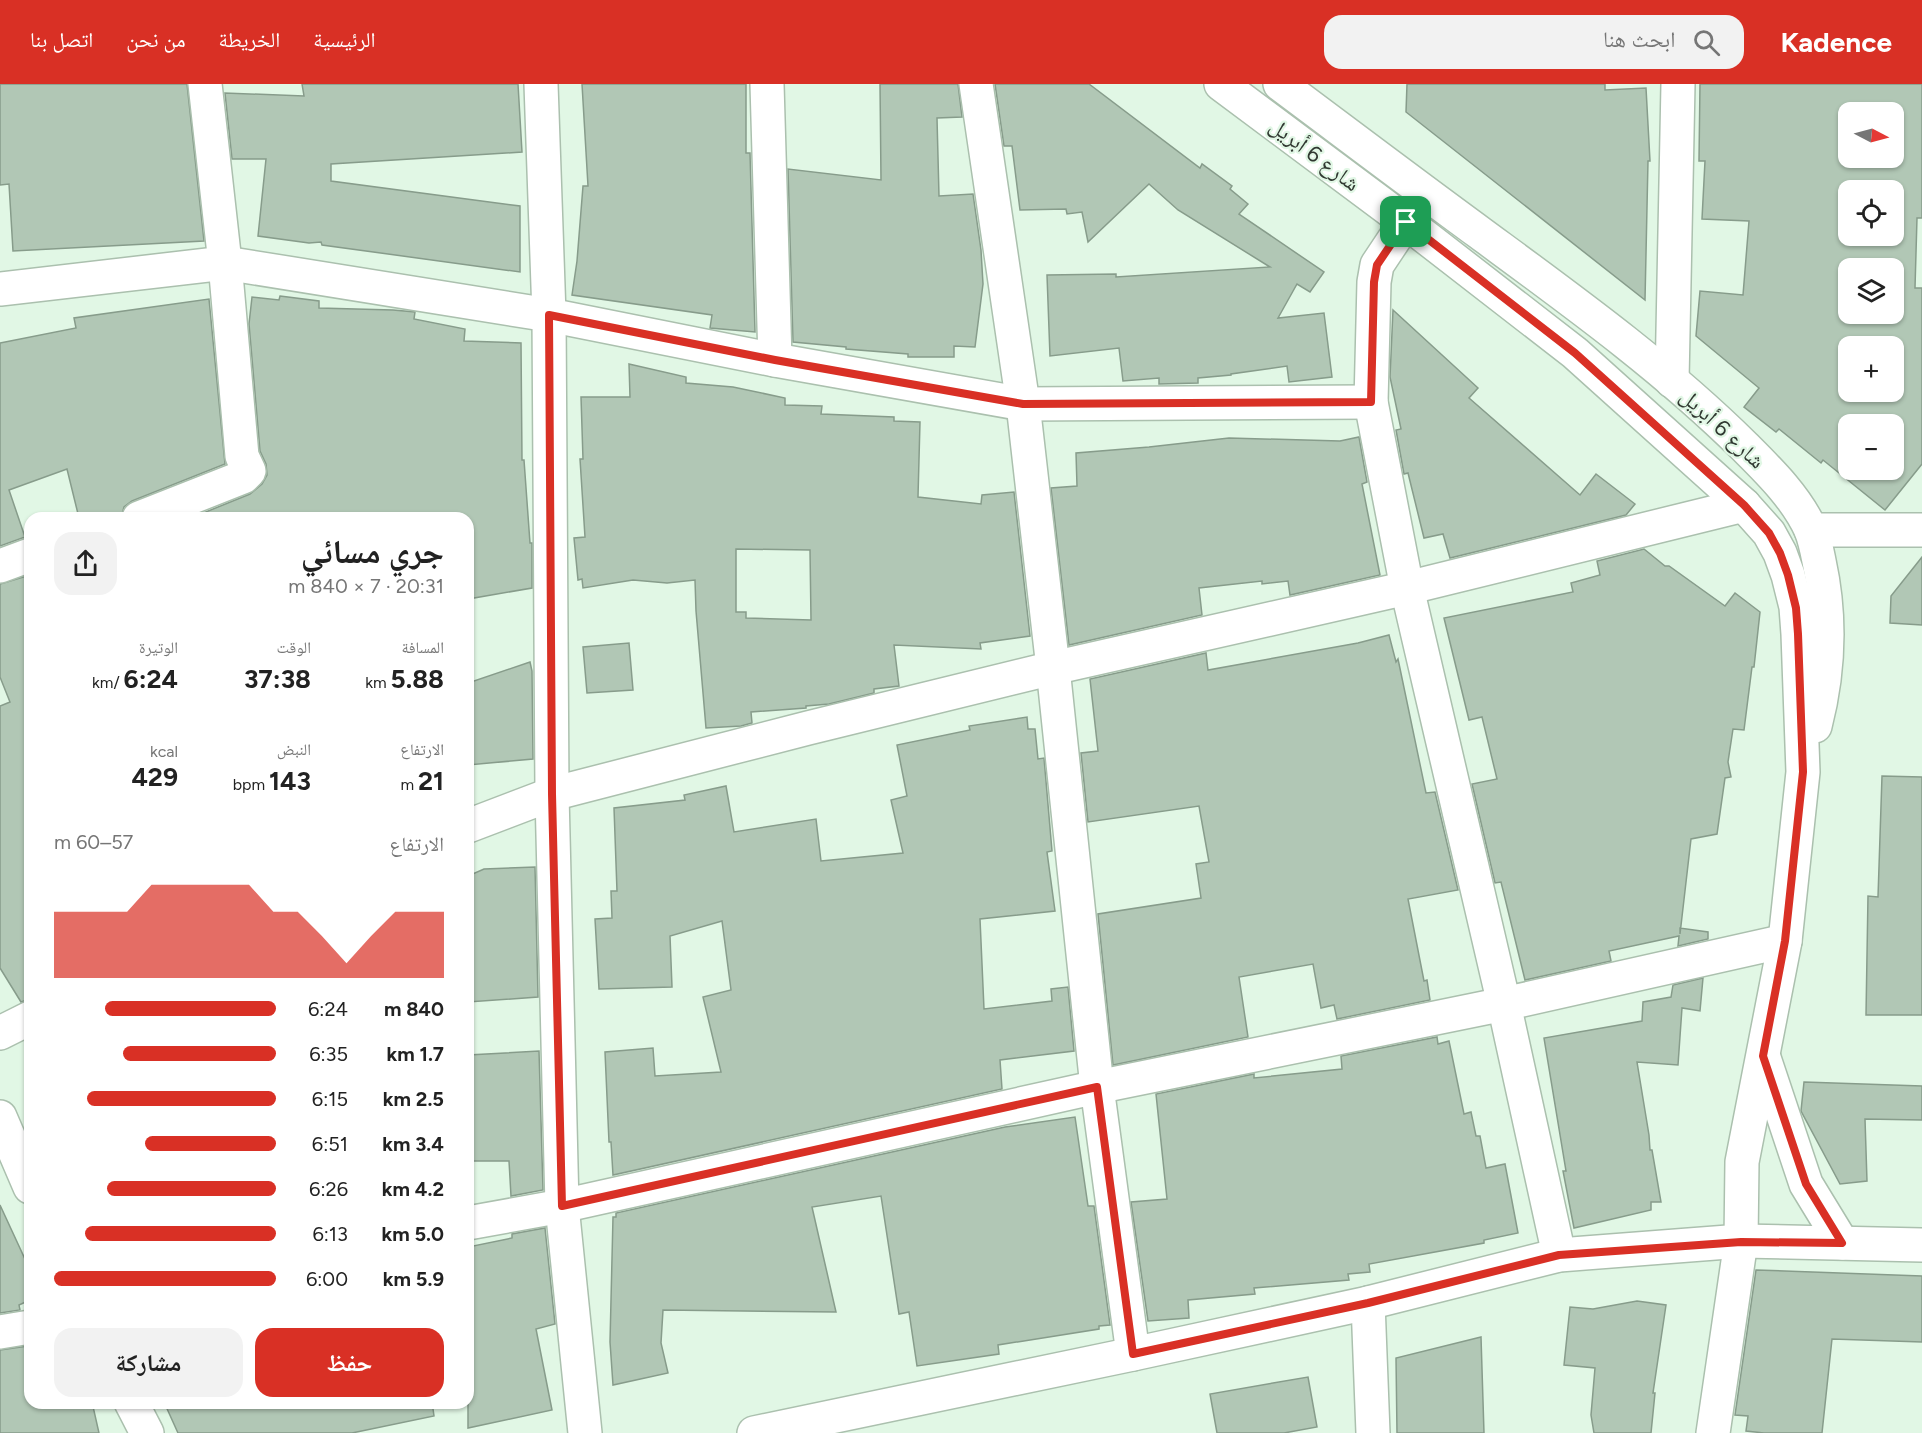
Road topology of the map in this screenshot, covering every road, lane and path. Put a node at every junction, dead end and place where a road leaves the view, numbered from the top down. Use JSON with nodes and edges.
{"nodes":[{"id":1,"x":205,"y":84,"type":"edge"},
{"id":2,"x":542,"y":84,"type":"edge"},
{"id":3,"x":767,"y":84,"type":"edge"},
{"id":4,"x":975,"y":84,"type":"edge"},
{"id":5,"x":1221,"y":84,"type":"edge"},
{"id":6,"x":1281,"y":84,"type":"edge"},
{"id":7,"x":1678,"y":84,"type":"edge"},
{"id":8,"x":1425,"y":193,"type":"junction"},
{"id":9,"x":1406,"y":222,"type":"junction"},
{"id":10,"x":225,"y":263,"type":"junction"},
{"id":11,"x":0,"y":289,"type":"edge"},
{"id":12,"x":549,"y":315,"type":"junction"},
{"id":13,"x":775,"y":360,"type":"junction"},
{"id":14,"x":1672,"y":381,"type":"junction"},
{"id":15,"x":1371,"y":402,"type":"junction"},
{"id":16,"x":1023,"y":404,"type":"junction"},
{"id":17,"x":1744,"y":505,"type":"junction"},
{"id":18,"x":154,"y":512,"type":"edge"},
{"id":19,"x":1811,"y":530,"type":"junction"},
{"id":20,"x":1922,"y":530,"type":"edge"},
{"id":21,"x":24,"y":557,"type":"edge"},
{"id":22,"x":0,"y":566,"type":"edge"},
{"id":23,"x":1407,"y":588,"type":"junction"},
{"id":24,"x":1053,"y":668,"type":"junction"},
{"id":25,"x":1803,"y":772,"type":"junction"},
{"id":26,"x":552,"y":794,"type":"junction"},
{"id":27,"x":474,"y":823,"type":"edge"},
{"id":28,"x":1785,"y":941,"type":"junction"},
{"id":29,"x":1504,"y":1004,"type":"junction"},
{"id":30,"x":24,"y":1021,"type":"edge"},
{"id":31,"x":0,"y":1033,"type":"edge"},
{"id":32,"x":1763,"y":1056,"type":"junction"},
{"id":33,"x":1097,"y":1087,"type":"junction"},
{"id":34,"x":0,"y":1117,"type":"edge"},
{"id":35,"x":24,"y":1173,"type":"edge"},
{"id":36,"x":562,"y":1206,"type":"junction"},
{"id":37,"x":474,"y":1222,"type":"edge"},
{"id":38,"x":1741,"y":1242,"type":"junction"},
{"id":39,"x":1842,"y":1243,"type":"junction"},
{"id":40,"x":1922,"y":1245,"type":"edge"},
{"id":41,"x":1559,"y":1255,"type":"junction"},
{"id":42,"x":1368,"y":1303,"type":"junction"},
{"id":43,"x":24,"y":1329,"type":"edge"},
{"id":44,"x":0,"y":1332,"type":"edge"},
{"id":45,"x":1133,"y":1354,"type":"junction"},
{"id":46,"x":135,"y":1409,"type":"edge"},
{"id":47,"x":768,"y":1432,"type":"edge"},
{"id":48,"x":147,"y":1433,"type":"edge"},
{"id":49,"x":585,"y":1433,"type":"edge"},
{"id":50,"x":1373,"y":1433,"type":"edge"},
{"id":51,"x":1713,"y":1433,"type":"edge"}],
"edges":[{"from":1,"to":10,"type":"street"},
{"from":2,"to":12,"type":"street"},
{"from":3,"to":13,"type":"street"},
{"from":4,"to":16,"type":"street"},
{"from":5,"to":9,"type":"street","name":"شارع 6 أبريل"},
{"from":6,"to":8,"type":"street","name":"شارع 6 أبريل"},
{"from":7,"to":14,"type":"street"},
{"from":8,"to":9,"type":"street"},
{"from":8,"to":14,"type":"street","name":"شارع 6 أبريل"},
{"from":9,"to":15,"type":"street"},
{"from":9,"to":17,"type":"street","name":"شارع 6 أبريل"},
{"from":10,"to":11,"type":"street"},
{"from":10,"to":12,"type":"street"},
{"from":10,"to":18,"type":"street"},
{"from":12,"to":13,"type":"street"},
{"from":12,"to":26,"type":"street"},
{"from":13,"to":16,"type":"street"},
{"from":14,"to":19,"type":"street","name":"شارع 6 أبريل"},
{"from":15,"to":16,"type":"street"},
{"from":15,"to":23,"type":"street"},
{"from":16,"to":24,"type":"street"},
{"from":17,"to":23,"type":"street"},
{"from":17,"to":25,"type":"street","name":"شارع 6 أبريل"},
{"from":19,"to":20,"type":"street"},
{"from":19,"to":25,"type":"street","name":"شارع 6 أبريل"},
{"from":21,"to":22,"type":"street"},
{"from":23,"to":24,"type":"street"},
{"from":23,"to":29,"type":"street"},
{"from":24,"to":26,"type":"street"},
{"from":24,"to":33,"type":"street"},
{"from":25,"to":28,"type":"street","name":"شارع 6 أبريل"},
{"from":26,"to":27,"type":"street"},
{"from":26,"to":36,"type":"street"},
{"from":28,"to":29,"type":"street"},
{"from":28,"to":32,"type":"street","name":"شارع 6 أبريل"},
{"from":29,"to":33,"type":"street"},
{"from":29,"to":41,"type":"street"},
{"from":30,"to":31,"type":"street"},
{"from":32,"to":38,"type":"street","name":"شارع 6 أبريل"},
{"from":32,"to":39,"type":"street"},
{"from":33,"to":36,"type":"street"},
{"from":33,"to":45,"type":"street"},
{"from":34,"to":35,"type":"street"},
{"from":36,"to":37,"type":"street"},
{"from":36,"to":49,"type":"street"},
{"from":38,"to":39,"type":"street"},
{"from":38,"to":41,"type":"street"},
{"from":38,"to":51,"type":"street","name":"شارع 6 أبريل"},
{"from":39,"to":40,"type":"street"},
{"from":41,"to":42,"type":"street"},
{"from":42,"to":45,"type":"street"},
{"from":42,"to":50,"type":"street"},
{"from":43,"to":44,"type":"street"},
{"from":45,"to":47,"type":"street"},
{"from":46,"to":48,"type":"street"}]}
